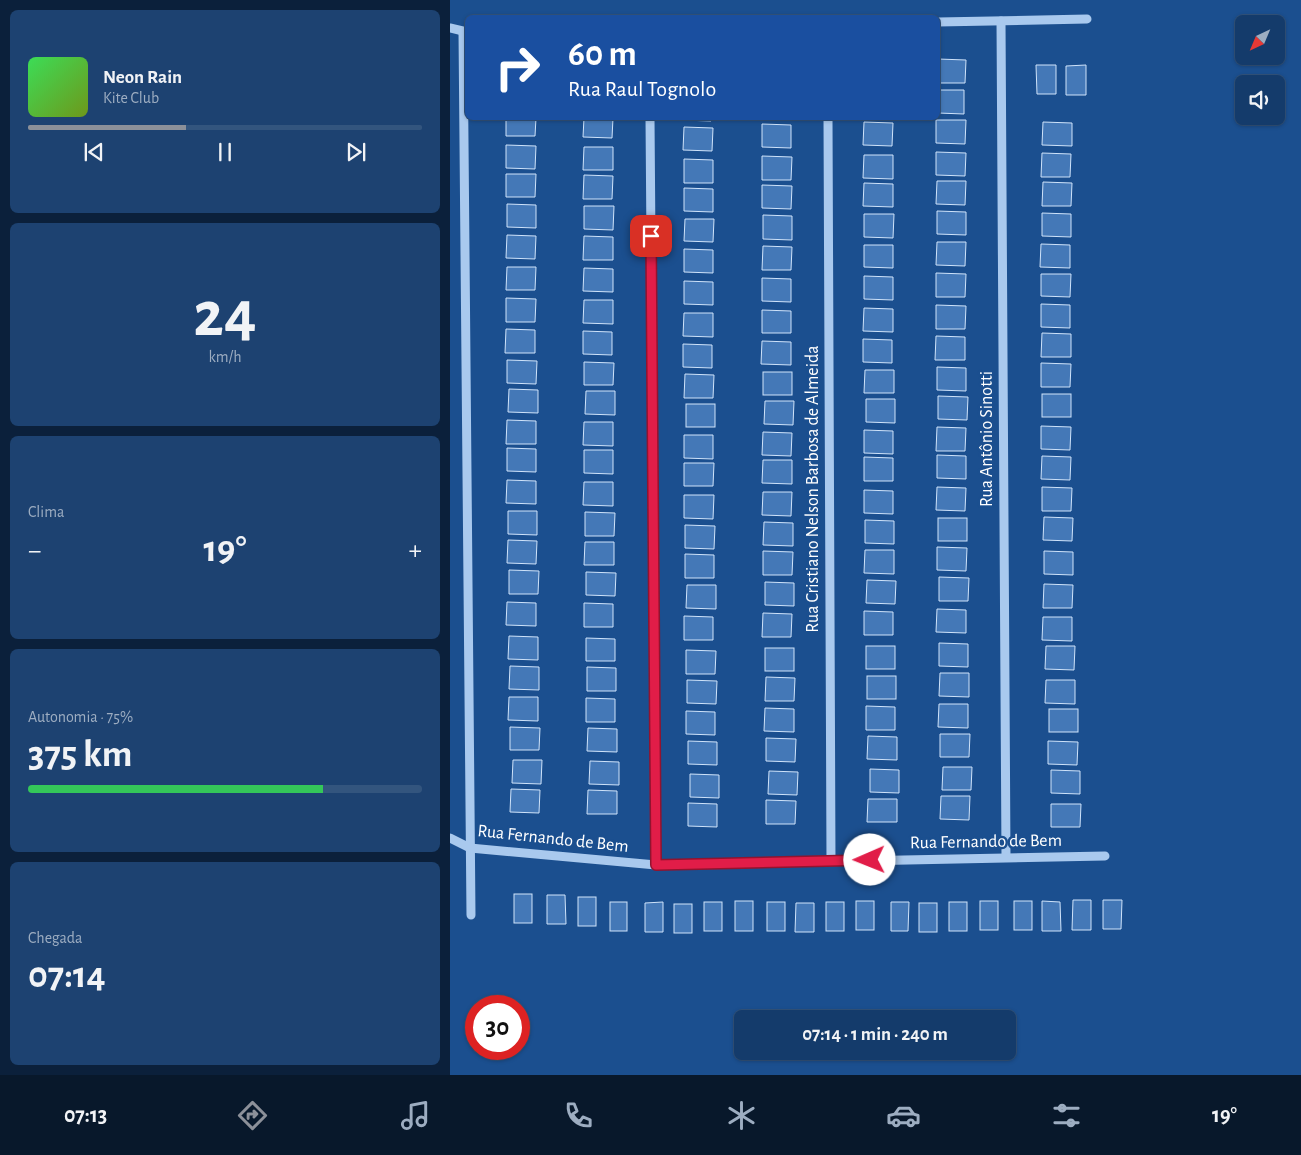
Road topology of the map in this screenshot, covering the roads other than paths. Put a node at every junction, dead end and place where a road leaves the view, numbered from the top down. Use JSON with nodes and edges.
{"nodes":[{"id":1,"x":1087,"y":19,"type":"dead end"},
{"id":2,"x":1001,"y":21,"type":"junction"},
{"id":3,"x":940,"y":22,"type":"edge"},
{"id":4,"x":450,"y":28,"type":"edge"},
{"id":5,"x":465,"y":32,"type":"edge"},
{"id":6,"x":466,"y":120,"type":"edge"},
{"id":7,"x":650,"y":120,"type":"edge"},
{"id":8,"x":828,"y":120,"type":"edge"},
{"id":9,"x":450,"y":838,"type":"edge"},
{"id":10,"x":470,"y":848,"type":"junction"},
{"id":11,"x":1105,"y":856,"type":"dead end"},
{"id":12,"x":1006,"y":857,"type":"junction"},
{"id":13,"x":831,"y":861,"type":"junction"},
{"id":14,"x":656,"y":865,"type":"junction"},
{"id":15,"x":470,"y":915,"type":"dead end"}],
"edges":[{"from":1,"to":2,"type":"street"},
{"from":2,"to":3,"type":"street"},
{"from":2,"to":12,"type":"street","name":"Rua Antônio Sinotti"},
{"from":4,"to":5,"type":"street"},
{"from":6,"to":10,"type":"street"},
{"from":7,"to":14,"type":"street"},
{"from":8,"to":13,"type":"street","name":"Rua Cristiano Nelson Barbosa de Almeida"},
{"from":9,"to":10,"type":"street","name":"Rua Fernando de Bem"},
{"from":10,"to":14,"type":"street","name":"Rua Fernando de Bem"},
{"from":10,"to":15,"type":"street"},
{"from":11,"to":12,"type":"street","name":"Rua Fernando de Bem"},
{"from":12,"to":13,"type":"street","name":"Rua Fernando de Bem"},
{"from":13,"to":14,"type":"street","name":"Rua Fernando de Bem"}]}
